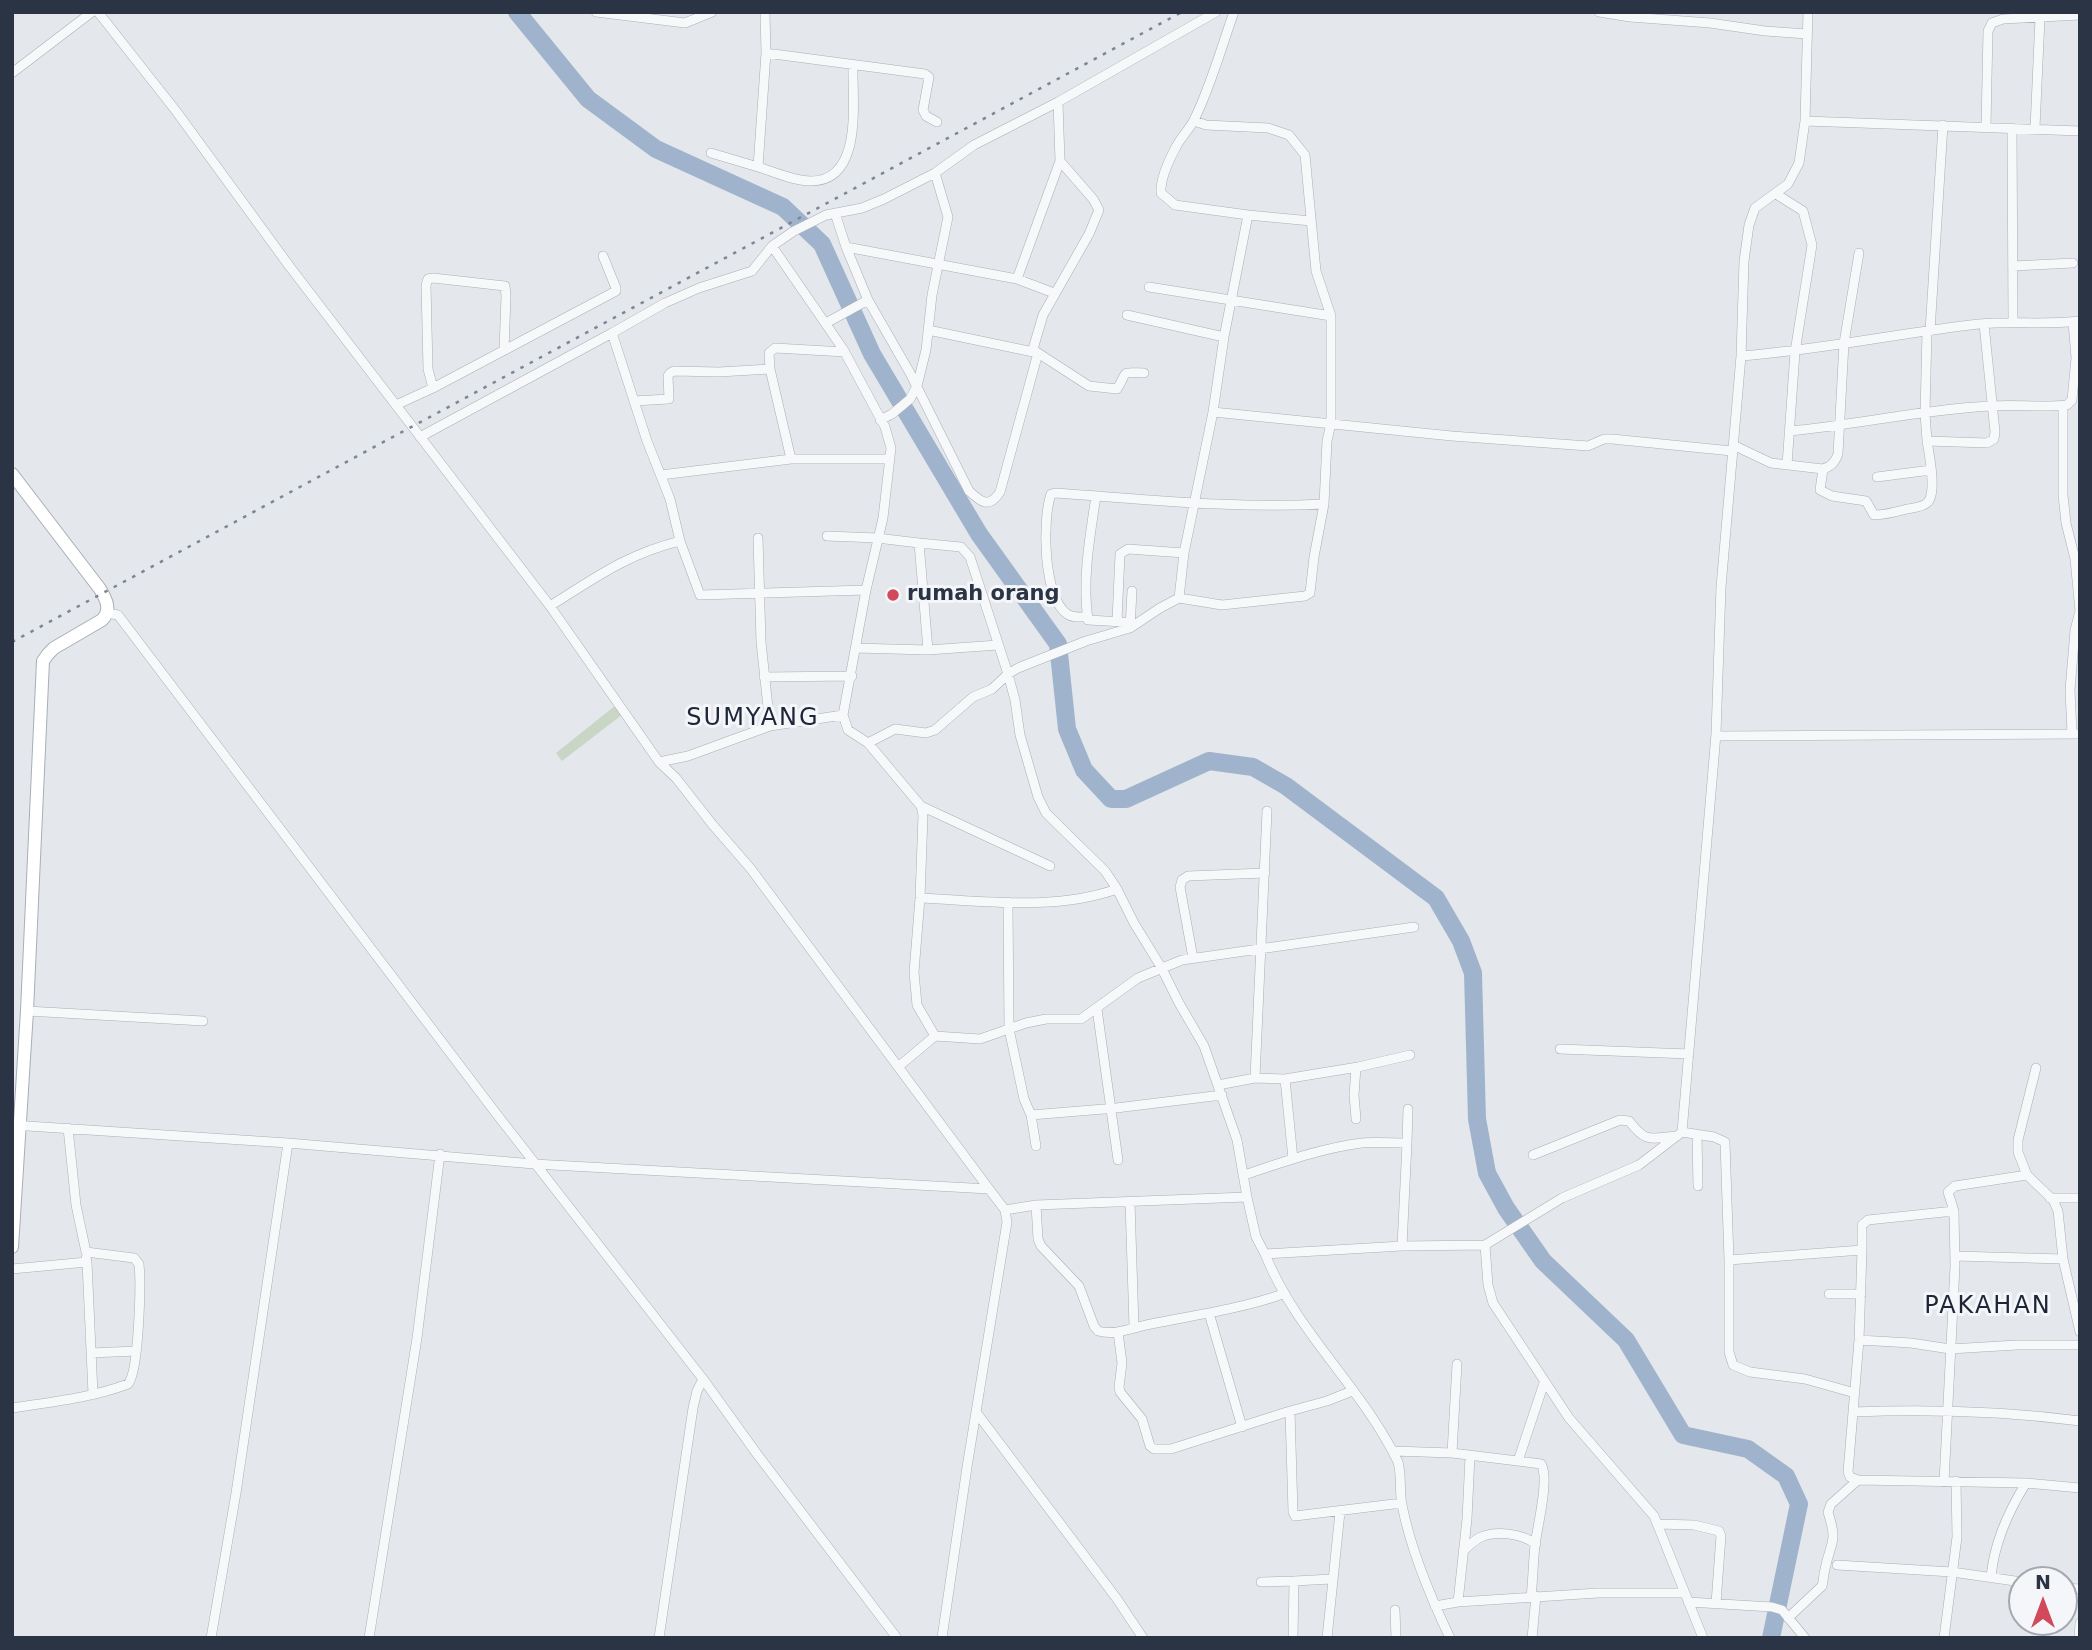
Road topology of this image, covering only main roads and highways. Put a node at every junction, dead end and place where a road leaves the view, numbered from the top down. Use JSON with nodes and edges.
{"nodes":[{"id":1,"x":12,"y":474,"type":"edge"},
{"id":2,"x":16,"y":1125,"type":"edge"},
{"id":3,"x":12,"y":1248,"type":"edge"}],
"edges":[{"from":1,"to":2,"type":"main road"},
{"from":2,"to":3,"type":"main road"}]}
